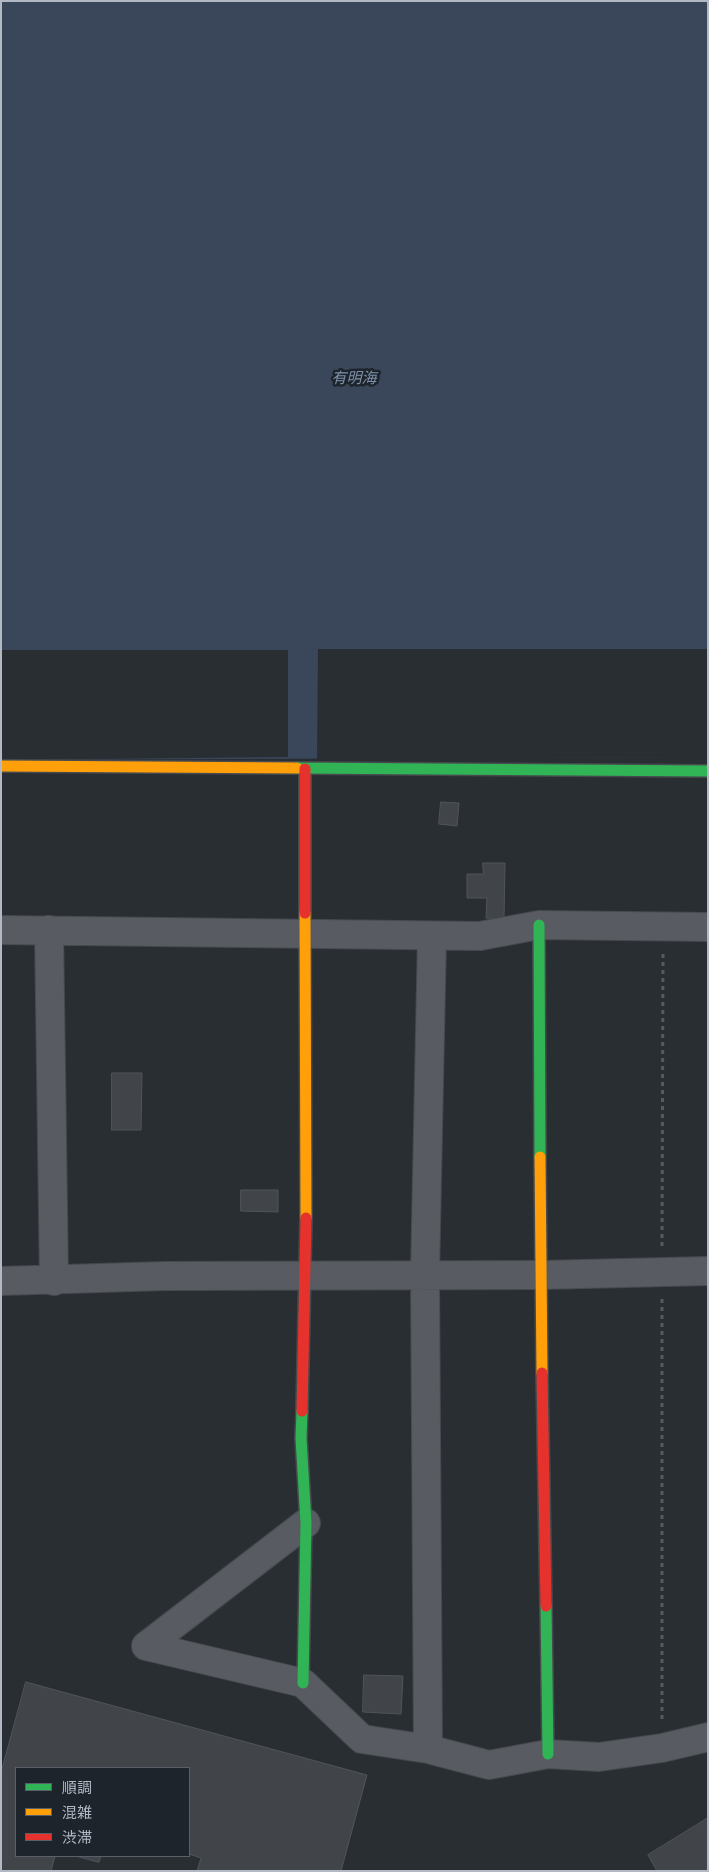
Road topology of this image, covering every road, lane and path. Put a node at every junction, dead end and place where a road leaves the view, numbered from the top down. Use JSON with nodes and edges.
{"nodes":[{"id":1,"x":1,"y":766,"type":"edge"},
{"id":2,"x":305,"y":768,"type":"junction"},
{"id":3,"x":708,"y":772,"type":"edge"},
{"id":4,"x":538,"y":925,"type":"junction"},
{"id":5,"x":663,"y":926,"type":"junction"},
{"id":6,"x":708,"y":927,"type":"edge"},
{"id":7,"x":1,"y":930,"type":"edge"},
{"id":8,"x":49,"y":930,"type":"junction"},
{"id":9,"x":306,"y":934,"type":"junction"},
{"id":10,"x":432,"y":936,"type":"junction"},
{"id":11,"x":708,"y":1271,"type":"edge"},
{"id":12,"x":662,"y":1273,"type":"junction"},
{"id":13,"x":425,"y":1274,"type":"junction"},
{"id":14,"x":306,"y":1275,"type":"junction"},
{"id":15,"x":541,"y":1275,"type":"junction"},
{"id":16,"x":54,"y":1280,"type":"junction"},
{"id":17,"x":1,"y":1281,"type":"edge"},
{"id":18,"x":306,"y":1523,"type":"junction"},
{"id":19,"x":302,"y":1684,"type":"junction"},
{"id":20,"x":708,"y":1737,"type":"edge"},
{"id":21,"x":662,"y":1748,"type":"junction"},
{"id":22,"x":428,"y":1749,"type":"junction"},
{"id":23,"x":548,"y":1754,"type":"junction"}],
"edges":[{"from":1,"to":2,"type":"street"},
{"from":2,"to":3,"type":"street"},
{"from":2,"to":9,"type":"street"},
{"from":4,"to":5,"type":"street"},
{"from":4,"to":10,"type":"street"},
{"from":4,"to":15,"type":"street"},
{"from":5,"to":6,"type":"street"},
{"from":5,"to":12,"type":"path"},
{"from":7,"to":8,"type":"street"},
{"from":8,"to":9,"type":"street"},
{"from":8,"to":16,"type":"street"},
{"from":9,"to":10,"type":"street"},
{"from":9,"to":14,"type":"street"},
{"from":10,"to":13,"type":"street"},
{"from":11,"to":12,"type":"street"},
{"from":12,"to":15,"type":"street"},
{"from":12,"to":21,"type":"path"},
{"from":13,"to":14,"type":"street"},
{"from":13,"to":15,"type":"street"},
{"from":13,"to":22,"type":"street"},
{"from":14,"to":16,"type":"street"},
{"from":14,"to":18,"type":"street"},
{"from":15,"to":23,"type":"street"},
{"from":16,"to":17,"type":"street"},
{"from":18,"to":19,"type":"street"},
{"from":18,"to":19,"type":"street"},
{"from":19,"to":22,"type":"street"},
{"from":20,"to":21,"type":"street"},
{"from":21,"to":23,"type":"street"},
{"from":22,"to":23,"type":"street"}]}
